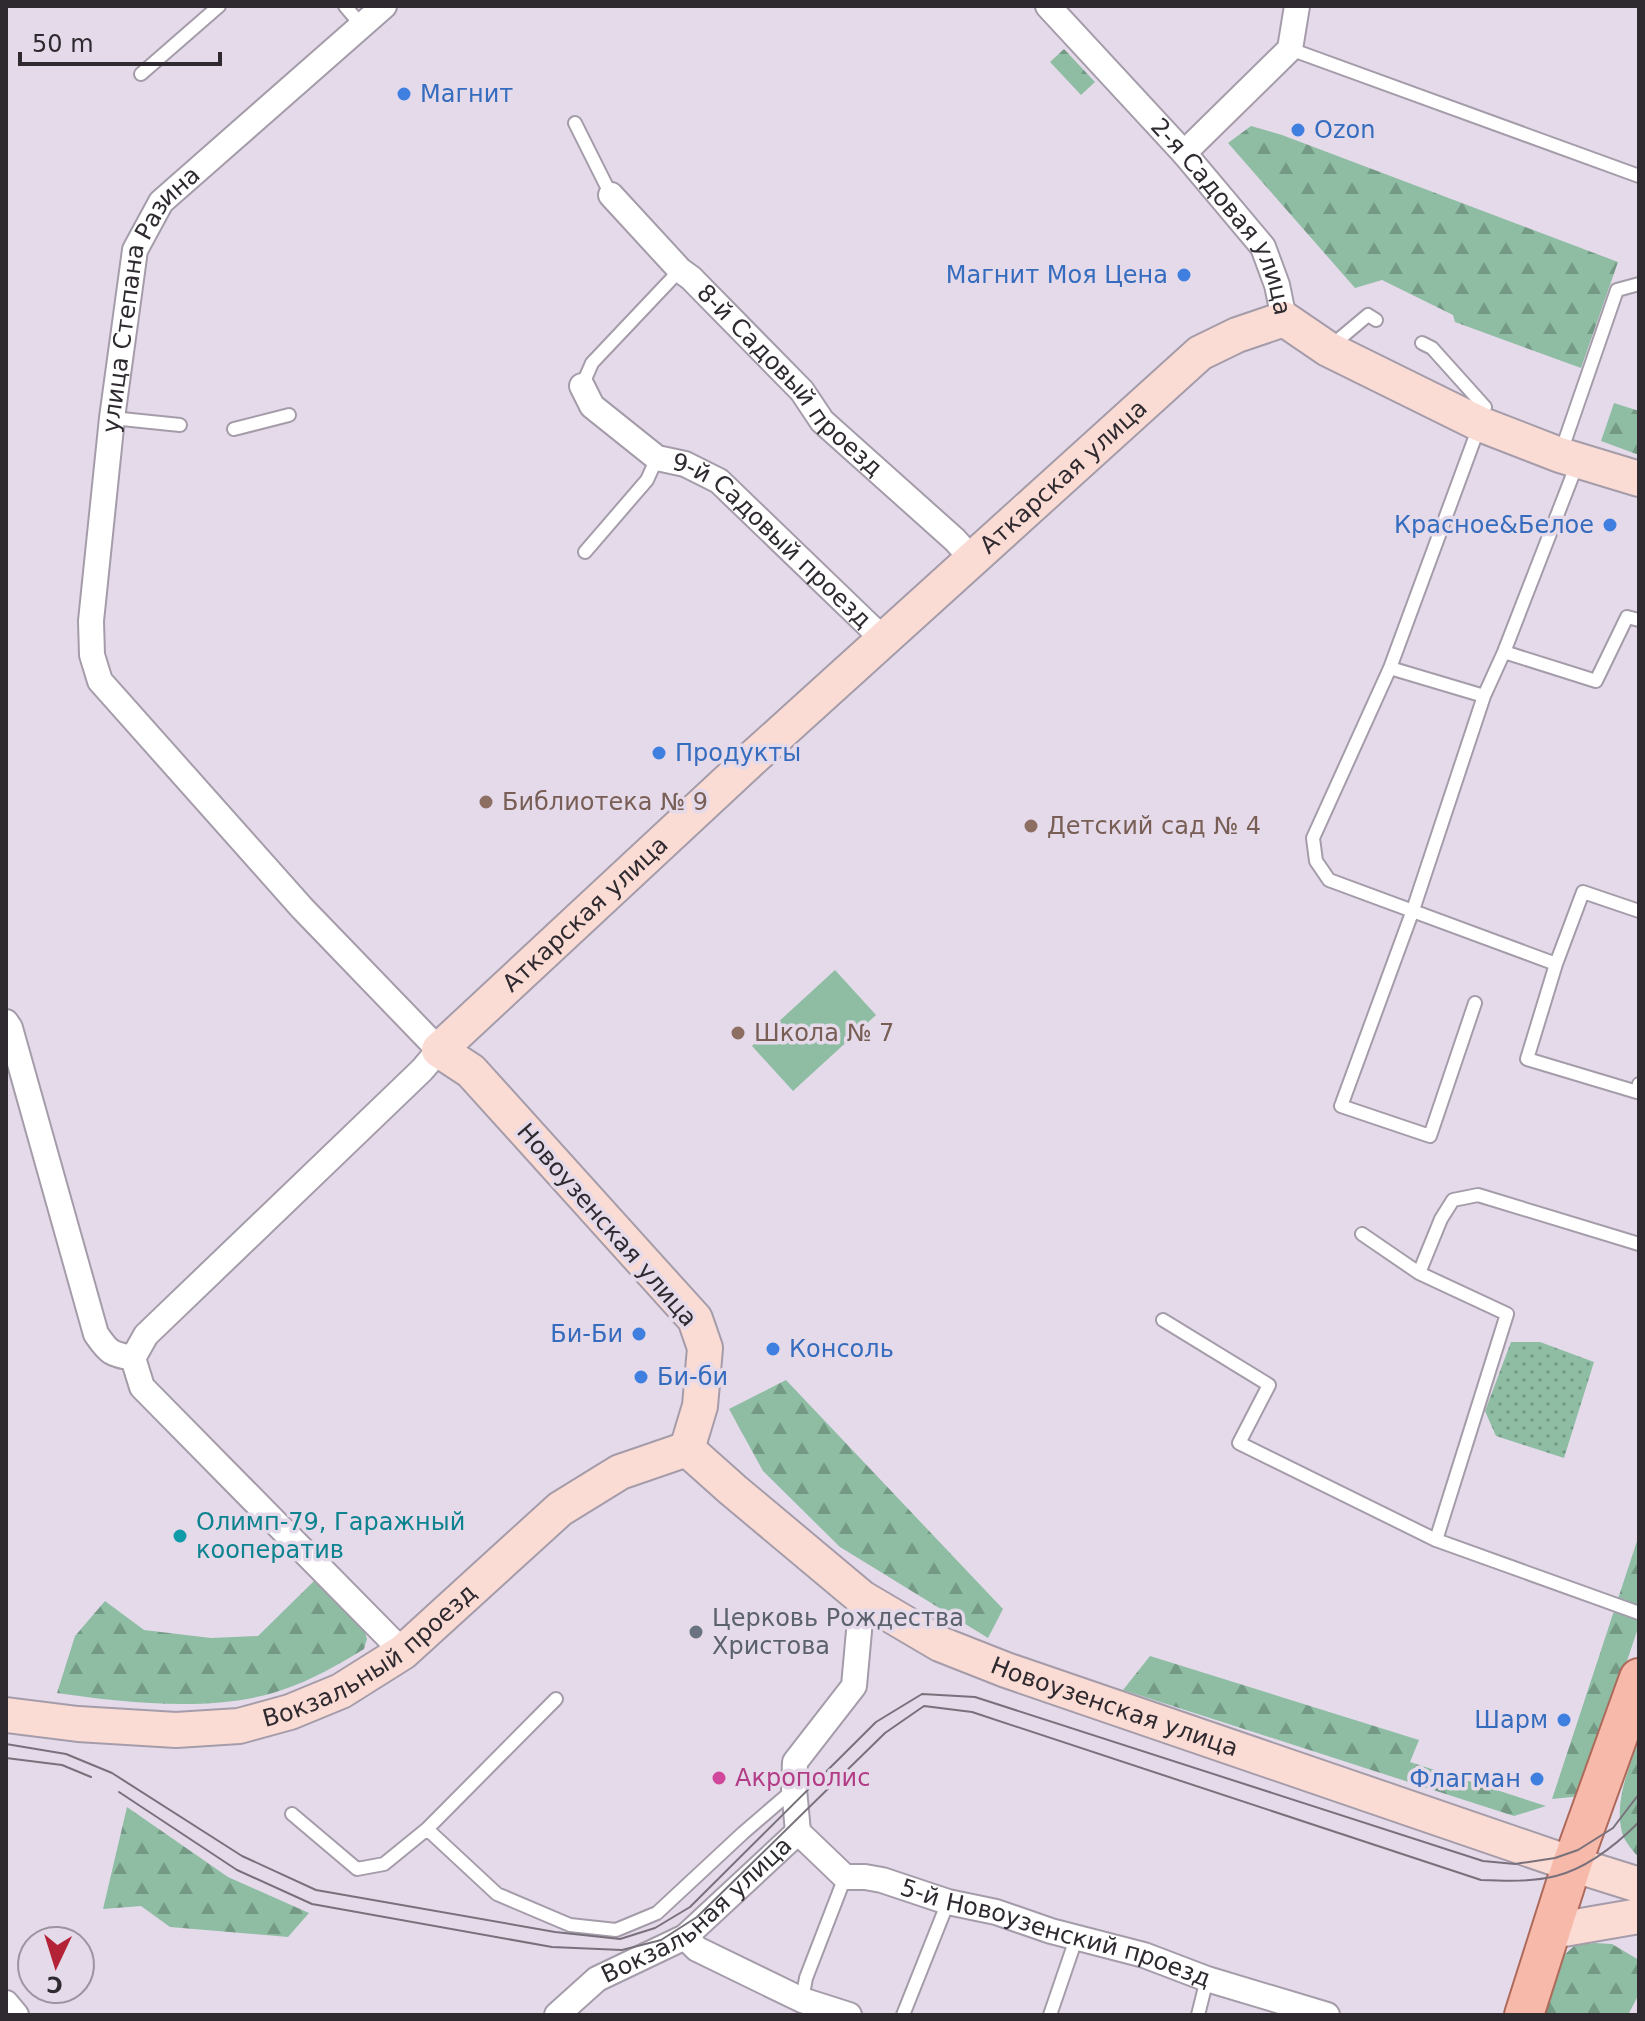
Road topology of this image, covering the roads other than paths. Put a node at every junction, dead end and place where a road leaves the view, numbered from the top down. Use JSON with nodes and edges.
{"nodes":[{"id":1,"x":219,"y":6,"type":"edge"},
{"id":2,"x":345,"y":6,"type":"edge"},
{"id":3,"x":384,"y":6,"type":"edge"},
{"id":4,"x":1048,"y":6,"type":"edge"},
{"id":5,"x":1297,"y":6,"type":"edge"},
{"id":6,"x":362,"y":26,"type":"junction"},
{"id":7,"x":1290,"y":49,"type":"junction"},
{"id":8,"x":141,"y":74,"type":"dead end"},
{"id":9,"x":575,"y":123,"type":"dead end"},
{"id":10,"x":1184,"y":153,"type":"junction"},
{"id":11,"x":1639,"y":176,"type":"edge"},
{"id":12,"x":611,"y":195,"type":"joint"},
{"id":13,"x":680,"y":270,"type":"junction"},
{"id":14,"x":1639,"y":284,"type":"edge"},
{"id":15,"x":1284,"y":319,"type":"junction"},
{"id":16,"x":1376,"y":320,"type":"dead end"},
{"id":17,"x":1422,"y":343,"type":"dead end"},
{"id":18,"x":1328,"y":349,"type":"junction"},
{"id":19,"x":582,"y":386,"type":"joint"},
{"id":20,"x":289,"y":415,"type":"dead end"},
{"id":21,"x":112,"y":418,"type":"junction"},
{"id":22,"x":1480,"y":424,"type":"junction"},
{"id":23,"x":180,"y":425,"type":"dead end"},
{"id":24,"x":234,"y":429,"type":"dead end"},
{"id":25,"x":657,"y":458,"type":"junction"},
{"id":26,"x":1569,"y":458,"type":"junction"},
{"id":27,"x":1639,"y":479,"type":"edge"},
{"id":28,"x":585,"y":552,"type":"dead end"},
{"id":29,"x":972,"y":559,"type":"junction"},
{"id":30,"x":1639,"y":620,"type":"edge"},
{"id":31,"x":884,"y":640,"type":"junction"},
{"id":32,"x":1504,"y":652,"type":"junction"},
{"id":33,"x":1390,"y":668,"type":"junction"},
{"id":34,"x":100,"y":681,"type":"joint"},
{"id":35,"x":1484,"y":696,"type":"junction"},
{"id":36,"x":1413,"y":910,"type":"junction"},
{"id":37,"x":1639,"y":911,"type":"edge"},
{"id":38,"x":1556,"y":964,"type":"junction"},
{"id":39,"x":1475,"y":1003,"type":"dead end"},
{"id":40,"x":6,"y":1022,"type":"edge"},
{"id":41,"x":439,"y":1050,"type":"junction"},
{"id":42,"x":1639,"y":1084,"type":"edge"},
{"id":43,"x":1362,"y":1234,"type":"dead end"},
{"id":44,"x":1639,"y":1244,"type":"edge"},
{"id":45,"x":1419,"y":1273,"type":"junction"},
{"id":46,"x":1163,"y":1320,"type":"dead end"},
{"id":47,"x":133,"y":1358,"type":"junction"},
{"id":48,"x":687,"y":1449,"type":"junction"},
{"id":49,"x":1436,"y":1540,"type":"junction"},
{"id":50,"x":862,"y":1598,"type":"junction"},
{"id":51,"x":1639,"y":1613,"type":"edge"},
{"id":52,"x":403,"y":1652,"type":"junction"},
{"id":53,"x":1639,"y":1678,"type":"edge"},
{"id":54,"x":556,"y":1699,"type":"dead end"},
{"id":55,"x":6,"y":1715,"type":"edge"},
{"id":56,"x":794,"y":1789,"type":"junction"},
{"id":57,"x":292,"y":1814,"type":"dead end"},
{"id":58,"x":427,"y":1829,"type":"junction"},
{"id":59,"x":798,"y":1832,"type":"junction"},
{"id":60,"x":1572,"y":1864,"type":"junction"},
{"id":61,"x":845,"y":1877,"type":"junction"},
{"id":62,"x":1639,"y":1885,"type":"edge"},
{"id":63,"x":948,"y":1902,"type":"junction"},
{"id":64,"x":1639,"y":1916,"type":"edge"},
{"id":65,"x":1552,"y":1931,"type":"junction"},
{"id":66,"x":1077,"y":1936,"type":"junction"},
{"id":67,"x":685,"y":1937,"type":"junction"},
{"id":68,"x":1207,"y":1979,"type":"junction"},
{"id":69,"x":6,"y":2003,"type":"edge"},
{"id":70,"x":801,"y":2008,"type":"edge"},
{"id":71,"x":16,"y":2015,"type":"edge"},
{"id":72,"x":557,"y":2015,"type":"edge"},
{"id":73,"x":849,"y":2015,"type":"edge"},
{"id":74,"x":903,"y":2015,"type":"edge"},
{"id":75,"x":1050,"y":2015,"type":"edge"},
{"id":76,"x":1198,"y":2015,"type":"edge"},
{"id":77,"x":1327,"y":2015,"type":"edge"},
{"id":78,"x":1524,"y":2015,"type":"edge"}],
"edges":[{"from":1,"to":8,"type":"lane"},
{"from":2,"to":6,"type":"lane"},
{"from":3,"to":6,"type":"street","name":"улица Степана Разина"},
{"from":4,"to":10,"type":"street","name":"2-я Садовая улица"},
{"from":5,"to":7,"type":"street"},
{"from":6,"to":21,"type":"street","name":"улица Степана Разина"},
{"from":7,"to":10,"type":"street"},
{"from":7,"to":11,"type":"lane"},
{"from":9,"to":12,"type":"lane"},
{"from":10,"to":15,"type":"street","name":"2-я Садовая улица"},
{"from":12,"to":13,"type":"street","name":"8-й Садовый проезд"},
{"from":13,"to":19,"type":"lane"},
{"from":13,"to":29,"type":"street","name":"8-й Садовый проезд"},
{"from":14,"to":26,"type":"lane"},
{"from":15,"to":18,"type":"main road","name":"2-я Садовая улица"},
{"from":15,"to":29,"type":"main road","name":"Аткарская улица"},
{"from":16,"to":18,"type":"lane"},
{"from":17,"to":22,"type":"lane"},
{"from":18,"to":22,"type":"main road","name":"2-я Садовая улица"},
{"from":19,"to":25,"type":"street","name":"9-й Садовый проезд"},
{"from":20,"to":24,"type":"lane"},
{"from":21,"to":23,"type":"lane"},
{"from":21,"to":34,"type":"street","name":"улица Степана Разина"},
{"from":22,"to":26,"type":"main road","name":"2-я Садовая улица"},
{"from":22,"to":33,"type":"lane"},
{"from":25,"to":28,"type":"lane"},
{"from":25,"to":31,"type":"street","name":"9-й Садовый проезд"},
{"from":26,"to":27,"type":"main road","name":"2-я Садовая улица"},
{"from":26,"to":32,"type":"lane"},
{"from":29,"to":31,"type":"main road","name":"Аткарская улица"},
{"from":30,"to":32,"type":"lane"},
{"from":31,"to":41,"type":"main road","name":"Аткарская улица"},
{"from":32,"to":35,"type":"lane"},
{"from":33,"to":35,"type":"lane"},
{"from":33,"to":36,"type":"lane"},
{"from":34,"to":41,"type":"street","name":"Новоузенская улица"},
{"from":35,"to":36,"type":"lane"},
{"from":36,"to":38,"type":"lane"},
{"from":36,"to":39,"type":"lane"},
{"from":37,"to":38,"type":"lane"},
{"from":38,"to":42,"type":"lane"},
{"from":40,"to":47,"type":"street"},
{"from":41,"to":47,"type":"street","name":"Аткарская улица"},
{"from":41,"to":48,"type":"main road","name":"Новоузенская улица"},
{"from":43,"to":45,"type":"lane"},
{"from":44,"to":45,"type":"lane"},
{"from":45,"to":49,"type":"lane"},
{"from":46,"to":49,"type":"lane"},
{"from":47,"to":52,"type":"street"},
{"from":48,"to":50,"type":"main road","name":"Новоузенская улица"},
{"from":48,"to":52,"type":"main road","name":"Вокзальный проезд"},
{"from":49,"to":51,"type":"lane"},
{"from":50,"to":56,"type":"street"},
{"from":50,"to":60,"type":"main road","name":"Новоузенская улица"},
{"from":52,"to":55,"type":"main road","name":"Вокзальный проезд"},
{"from":53,"to":60,"type":"main road"},
{"from":54,"to":58,"type":"lane"},
{"from":56,"to":58,"type":"lane"},
{"from":56,"to":59,"type":"street"},
{"from":57,"to":58,"type":"lane"},
{"from":59,"to":61,"type":"street"},
{"from":59,"to":67,"type":"street","name":"Вокзальная улица"},
{"from":60,"to":62,"type":"main road","name":"Новоузенская улица"},
{"from":60,"to":65,"type":"main road"},
{"from":61,"to":63,"type":"street","name":"5-й Новоузенский проезд"},
{"from":61,"to":70,"type":"lane"},
{"from":63,"to":66,"type":"street","name":"5-й Новоузенский проезд"},
{"from":63,"to":74,"type":"lane"},
{"from":64,"to":65,"type":"main road"},
{"from":65,"to":78,"type":"main road"},
{"from":66,"to":68,"type":"street","name":"5-й Новоузенский проезд"},
{"from":66,"to":75,"type":"lane"},
{"from":67,"to":70,"type":"street"},
{"from":67,"to":72,"type":"street","name":"Вокзальная улица"},
{"from":68,"to":76,"type":"lane"},
{"from":68,"to":77,"type":"street","name":"5-й Новоузенский проезд"},
{"from":69,"to":71,"type":"street"},
{"from":70,"to":73,"type":"street"}]}
